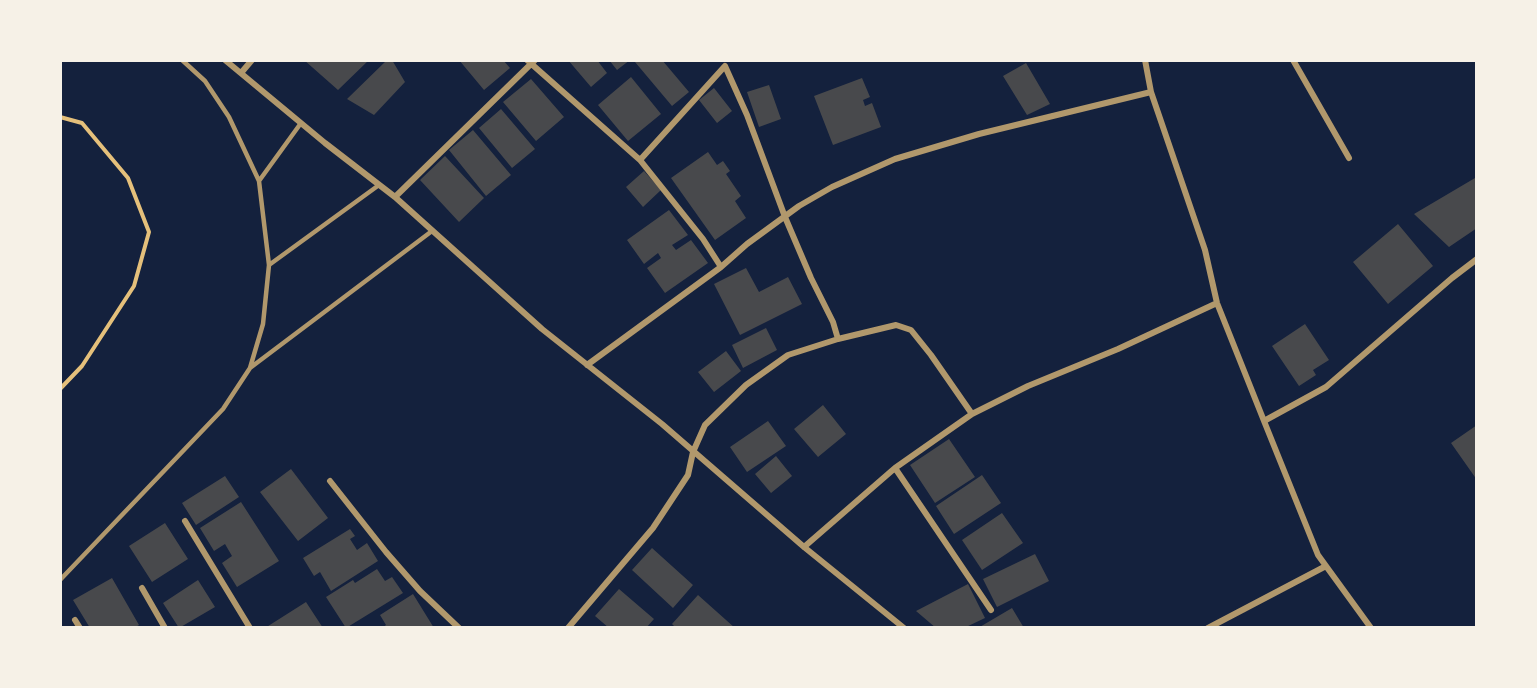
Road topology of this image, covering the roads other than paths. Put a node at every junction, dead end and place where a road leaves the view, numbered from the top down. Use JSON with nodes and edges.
{"nodes":[{"id":1,"x":182,"y":60,"type":"edge"},
{"id":2,"x":225,"y":60,"type":"edge"},
{"id":3,"x":252,"y":60,"type":"edge"},
{"id":4,"x":1145,"y":60,"type":"edge"},
{"id":5,"x":1293,"y":60,"type":"edge"},
{"id":6,"x":531,"y":61,"type":"edge"},
{"id":7,"x":724,"y":63,"type":"edge"},
{"id":8,"x":241,"y":73,"type":"junction"},
{"id":9,"x":1151,"y":92,"type":"junction"},
{"id":10,"x":301,"y":123,"type":"junction"},
{"id":11,"x":1349,"y":158,"type":"dead end"},
{"id":12,"x":640,"y":160,"type":"junction"},
{"id":13,"x":259,"y":181,"type":"junction"},
{"id":14,"x":379,"y":185,"type":"junction"},
{"id":15,"x":395,"y":197,"type":"junction"},
{"id":16,"x":785,"y":217,"type":"junction"},
{"id":17,"x":432,"y":231,"type":"junction"},
{"id":18,"x":1477,"y":259,"type":"edge"},
{"id":19,"x":269,"y":265,"type":"junction"},
{"id":20,"x":721,"y":267,"type":"junction"},
{"id":21,"x":1218,"y":303,"type":"junction"},
{"id":22,"x":838,"y":339,"type":"junction"},
{"id":23,"x":587,"y":365,"type":"junction"},
{"id":24,"x":250,"y":368,"type":"junction"},
{"id":25,"x":972,"y":414,"type":"junction"},
{"id":26,"x":1264,"y":421,"type":"junction"},
{"id":27,"x":693,"y":452,"type":"junction"},
{"id":28,"x":895,"y":468,"type":"junction"},
{"id":29,"x":330,"y":481,"type":"dead end"},
{"id":30,"x":185,"y":521,"type":"dead end"},
{"id":31,"x":804,"y":547,"type":"junction"},
{"id":32,"x":1326,"y":566,"type":"junction"},
{"id":33,"x":60,"y":580,"type":"edge"},
{"id":34,"x":142,"y":588,"type":"dead end"},
{"id":35,"x":991,"y":610,"type":"dead end"},
{"id":36,"x":75,"y":620,"type":"dead end"},
{"id":37,"x":570,"y":626,"type":"edge"},
{"id":38,"x":80,"y":628,"type":"edge"},
{"id":39,"x":165,"y":628,"type":"edge"},
{"id":40,"x":250,"y":628,"type":"edge"},
{"id":41,"x":459,"y":628,"type":"edge"},
{"id":42,"x":579,"y":628,"type":"edge"},
{"id":43,"x":904,"y":628,"type":"edge"},
{"id":44,"x":1208,"y":628,"type":"edge"},
{"id":45,"x":1371,"y":628,"type":"edge"}],
"edges":[{"from":1,"to":13,"type":"lane"},
{"from":2,"to":8,"type":"street"},
{"from":3,"to":8,"type":"street"},
{"from":4,"to":9,"type":"street"},
{"from":5,"to":11,"type":"street"},
{"from":6,"to":12,"type":"street"},
{"from":6,"to":15,"type":"street"},
{"from":7,"to":12,"type":"street"},
{"from":7,"to":16,"type":"street"},
{"from":8,"to":10,"type":"street"},
{"from":9,"to":16,"type":"street"},
{"from":9,"to":21,"type":"street"},
{"from":10,"to":13,"type":"lane"},
{"from":10,"to":14,"type":"street"},
{"from":12,"to":20,"type":"street"},
{"from":13,"to":19,"type":"lane"},
{"from":14,"to":15,"type":"street"},
{"from":14,"to":19,"type":"lane"},
{"from":15,"to":17,"type":"street"},
{"from":16,"to":20,"type":"street"},
{"from":16,"to":22,"type":"street"},
{"from":17,"to":23,"type":"street"},
{"from":17,"to":24,"type":"lane"},
{"from":18,"to":26,"type":"street"},
{"from":19,"to":24,"type":"lane"},
{"from":20,"to":23,"type":"street"},
{"from":21,"to":25,"type":"street"},
{"from":21,"to":26,"type":"street"},
{"from":22,"to":25,"type":"street"},
{"from":22,"to":27,"type":"street"},
{"from":23,"to":27,"type":"street"},
{"from":24,"to":33,"type":"lane"},
{"from":25,"to":28,"type":"street"},
{"from":26,"to":32,"type":"street"},
{"from":27,"to":31,"type":"street"},
{"from":27,"to":37,"type":"street"},
{"from":28,"to":31,"type":"street"},
{"from":28,"to":35,"type":"street"},
{"from":29,"to":41,"type":"street"},
{"from":30,"to":40,"type":"street"},
{"from":31,"to":43,"type":"street"},
{"from":32,"to":44,"type":"street"},
{"from":32,"to":45,"type":"street"},
{"from":34,"to":39,"type":"street"},
{"from":36,"to":38,"type":"street"},
{"from":37,"to":42,"type":"street"}]}
